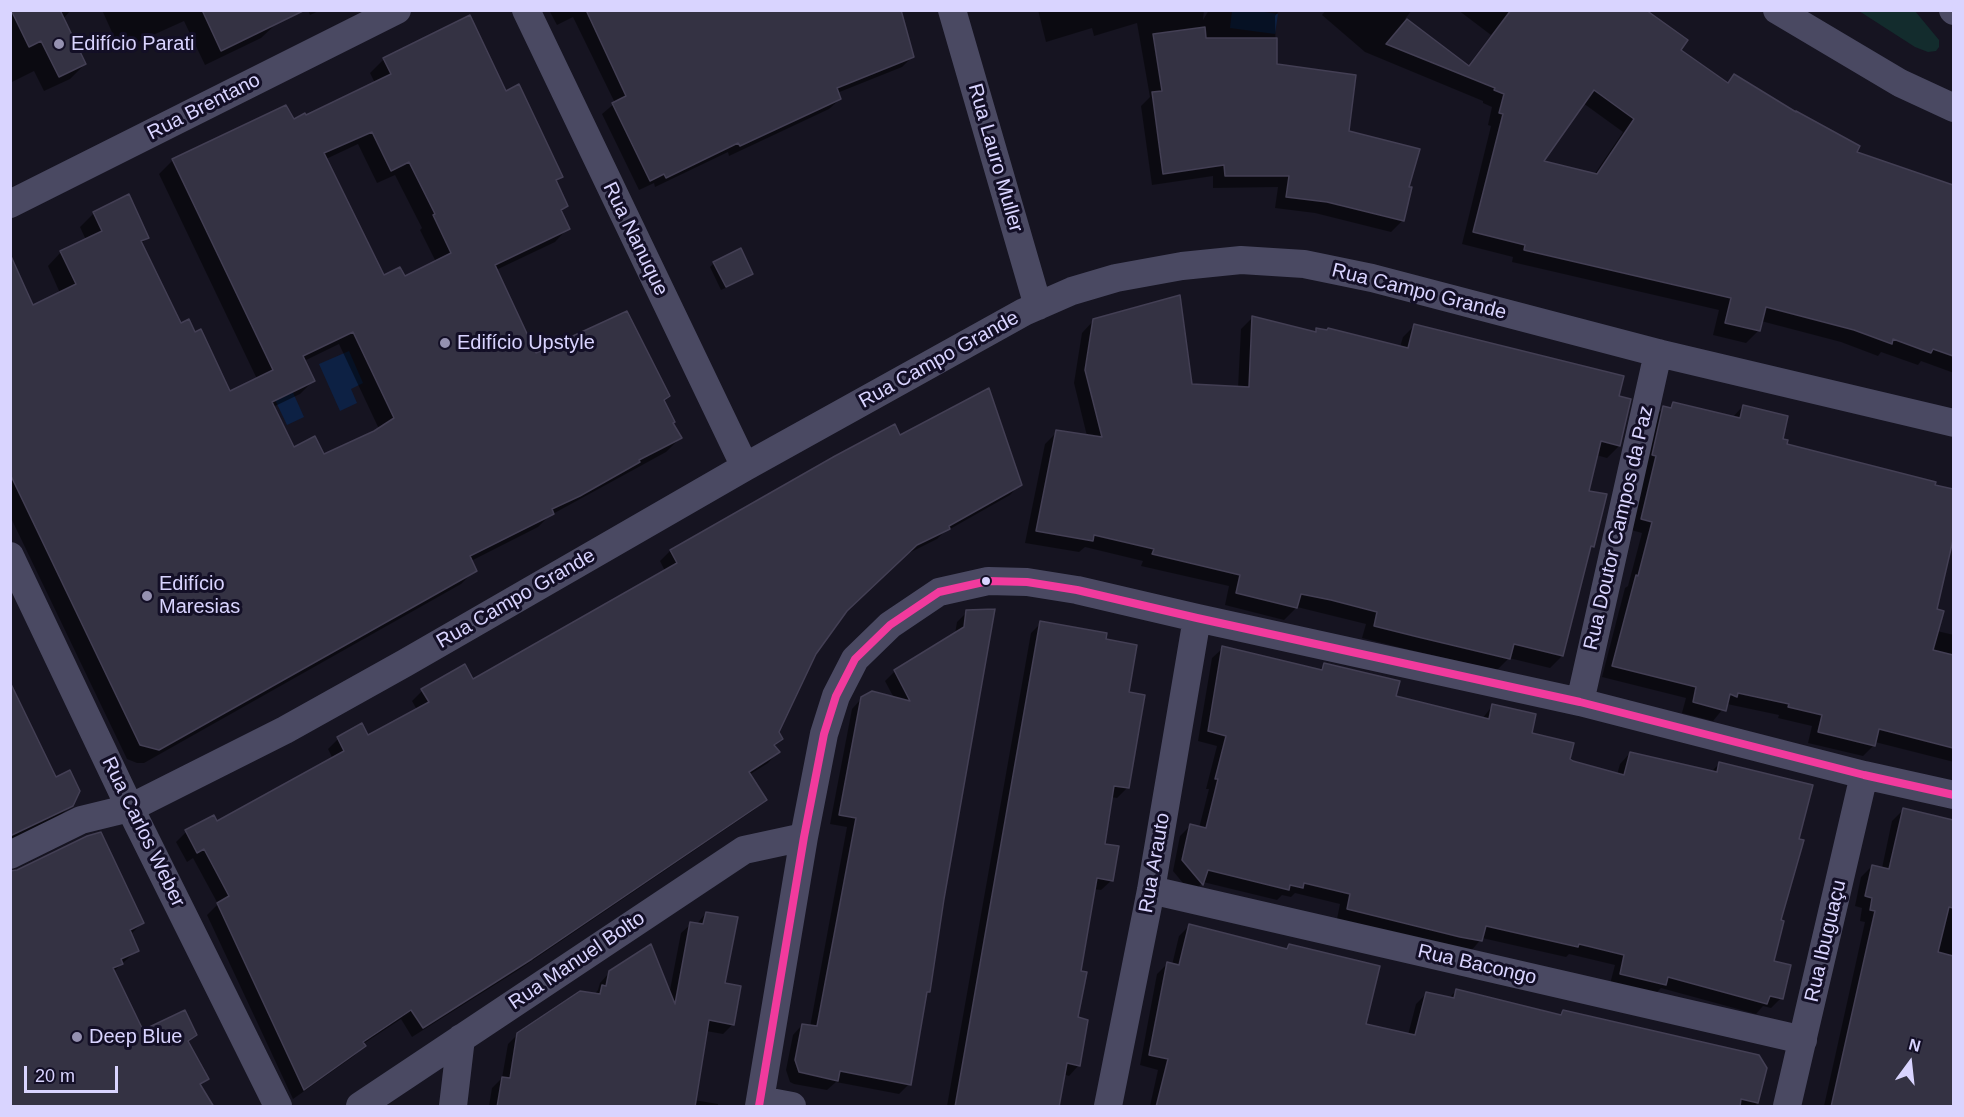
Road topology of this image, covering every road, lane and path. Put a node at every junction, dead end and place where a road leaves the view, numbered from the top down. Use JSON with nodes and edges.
{"nodes":[{"id":1,"x":397,"y":10,"type":"edge"},
{"id":2,"x":526,"y":10,"type":"edge"},
{"id":3,"x":952,"y":10,"type":"edge"},
{"id":4,"x":1776,"y":10,"type":"edge"},
{"id":5,"x":1949,"y":100,"type":"edge"},
{"id":6,"x":10,"y":204,"type":"edge"},
{"id":7,"x":1038,"y":306,"type":"junction"},
{"id":8,"x":1658,"y":353,"type":"junction"},
{"id":9,"x":1953,"y":423,"type":"edge"},
{"id":10,"x":746,"y":467,"type":"junction"},
{"id":11,"x":10,"y":556,"type":"edge"},
{"id":12,"x":1197,"y":618,"type":"junction"},
{"id":13,"x":1580,"y":702,"type":"junction"},
{"id":14,"x":1864,"y":774,"type":"junction"},
{"id":15,"x":1953,"y":795,"type":"edge"},
{"id":16,"x":130,"y":808,"type":"junction"},
{"id":17,"x":804,"y":837,"type":"junction"},
{"id":18,"x":10,"y":855,"type":"edge"},
{"id":19,"x":1151,"y":890,"type":"junction"},
{"id":20,"x":461,"y":1038,"type":"junction"},
{"id":21,"x":1803,"y":1040,"type":"junction"},
{"id":22,"x":760,"y":1103,"type":"edge"},
{"id":23,"x":278,"y":1107,"type":"edge"},
{"id":24,"x":360,"y":1107,"type":"edge"},
{"id":25,"x":453,"y":1107,"type":"edge"},
{"id":26,"x":792,"y":1107,"type":"edge"},
{"id":27,"x":1108,"y":1107,"type":"edge"},
{"id":28,"x":1787,"y":1107,"type":"edge"}],
"edges":[{"from":1,"to":6,"type":"street","name":"Rua Brentano"},
{"from":2,"to":10,"type":"street","name":"Rua Nanuque"},
{"from":3,"to":7,"type":"street","name":"Rua Lauro Muller"},
{"from":4,"to":5,"type":"street"},
{"from":7,"to":8,"type":"street","name":"Rua Campo Grande"},
{"from":7,"to":10,"type":"street","name":"Rua Campo Grande"},
{"from":8,"to":9,"type":"street","name":"Rua Campo Grande"},
{"from":8,"to":13,"type":"street","name":"Rua Doutor Campos da Paz"},
{"from":10,"to":16,"type":"street","name":"Rua Campo Grande"},
{"from":11,"to":16,"type":"street","name":"Rua Carlos Weber"},
{"from":12,"to":13,"type":"street"},
{"from":12,"to":17,"type":"street"},
{"from":12,"to":19,"type":"street","name":"Rua Arauto"},
{"from":13,"to":14,"type":"street"},
{"from":14,"to":15,"type":"street"},
{"from":14,"to":21,"type":"street","name":"Rua Ibuguaçu"},
{"from":16,"to":18,"type":"street","name":"Rua Campo Grande"},
{"from":16,"to":23,"type":"street","name":"Rua Carlos Weber"},
{"from":17,"to":20,"type":"street","name":"Rua Manuel Bolto"},
{"from":17,"to":22,"type":"street"},
{"from":19,"to":21,"type":"street","name":"Rua Bacongo"},
{"from":19,"to":27,"type":"street","name":"Rua Arauto"},
{"from":20,"to":24,"type":"street","name":"Rua Manuel Bolto"},
{"from":20,"to":25,"type":"street"},
{"from":21,"to":28,"type":"street","name":"Rua Ibuguaçu"},
{"from":22,"to":26,"type":"street"}]}
